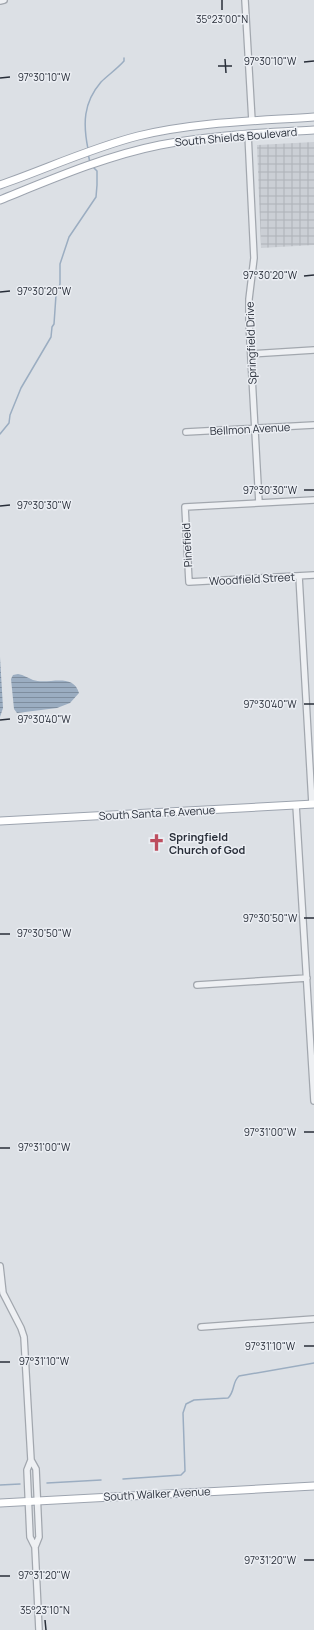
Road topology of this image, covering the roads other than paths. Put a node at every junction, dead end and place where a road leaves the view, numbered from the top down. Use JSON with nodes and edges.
{"nodes":[{"id":1,"x":4,"y":0,"type":"edge"},
{"id":2,"x":245,"y":0,"type":"edge"},
{"id":3,"x":0,"y":1,"type":"edge"},
{"id":4,"x":314,"y":117,"type":"edge"},
{"id":5,"x":252,"y":121,"type":"junction"},
{"id":6,"x":314,"y":130,"type":"edge"},
{"id":7,"x":248,"y":134,"type":"junction"},
{"id":8,"x":25,"y":176,"type":"junction"},
{"id":9,"x":0,"y":185,"type":"edge"},
{"id":10,"x":30,"y":188,"type":"junction"},
{"id":11,"x":0,"y":200,"type":"edge"},
{"id":12,"x":314,"y":350,"type":"edge"},
{"id":13,"x":251,"y":354,"type":"junction"},
{"id":14,"x":314,"y":425,"type":"edge"},
{"id":15,"x":255,"y":428,"type":"junction"},
{"id":16,"x":186,"y":432,"type":"dead end"},
{"id":17,"x":314,"y":500,"type":"edge"},
{"id":18,"x":259,"y":503,"type":"junction"},
{"id":19,"x":314,"y":575,"type":"edge"},
{"id":20,"x":299,"y":576,"type":"junction"},
{"id":21,"x":189,"y":582,"type":"joint"},
{"id":22,"x":313,"y":804,"type":"edge"},
{"id":23,"x":296,"y":805,"type":"junction"},
{"id":24,"x":0,"y":821,"type":"edge"},
{"id":25,"x":307,"y":978,"type":"junction"},
{"id":26,"x":197,"y":985,"type":"dead end"},
{"id":27,"x":314,"y":1101,"type":"edge"},
{"id":28,"x":0,"y":1266,"type":"edge"},
{"id":29,"x":314,"y":1319,"type":"edge"},
{"id":30,"x":201,"y":1327,"type":"dead end"},
{"id":31,"x":31,"y":1460,"type":"junction"},
{"id":32,"x":314,"y":1486,"type":"edge"},
{"id":33,"x":28,"y":1501,"type":"junction"},
{"id":34,"x":37,"y":1501,"type":"junction"},
{"id":35,"x":0,"y":1503,"type":"edge"},
{"id":36,"x":35,"y":1547,"type":"junction"},
{"id":37,"x":39,"y":1630,"type":"edge"}],
"edges":[{"from":1,"to":3,"type":"street"},
{"from":2,"to":5,"type":"street"},
{"from":4,"to":5,"type":"main road","name":"South Shields Boulevard"},
{"from":5,"to":7,"type":"main road"},
{"from":5,"to":8,"type":"main road","name":"South Shields Boulevard"},
{"from":6,"to":7,"type":"main road","name":"South Shields Boulevard"},
{"from":7,"to":10,"type":"main road","name":"South Shields Boulevard"},
{"from":7,"to":13,"type":"street","name":"Springfield Drive"},
{"from":8,"to":9,"type":"main road","name":"South Shields Boulevard"},
{"from":8,"to":10,"type":"main road"},
{"from":10,"to":11,"type":"main road","name":"South Shields Boulevard"},
{"from":12,"to":13,"type":"street"},
{"from":13,"to":15,"type":"street","name":"Springfield Drive"},
{"from":14,"to":15,"type":"street","name":"Bellmon Avenue"},
{"from":15,"to":16,"type":"street","name":"Bellmon Avenue"},
{"from":15,"to":18,"type":"street","name":"Springfield Drive"},
{"from":17,"to":18,"type":"street"},
{"from":18,"to":21,"type":"street","name":"Pinefield"},
{"from":19,"to":20,"type":"street","name":"Woodfield Street"},
{"from":20,"to":21,"type":"street","name":"Woodfield Street"},
{"from":20,"to":22,"type":"street"},
{"from":22,"to":23,"type":"main road","name":"South Santa Fe Avenue"},
{"from":23,"to":24,"type":"main road","name":"South Santa Fe Avenue"},
{"from":23,"to":25,"type":"street"},
{"from":25,"to":26,"type":"street"},
{"from":25,"to":27,"type":"street"},
{"from":28,"to":31,"type":"street"},
{"from":29,"to":30,"type":"street"},
{"from":31,"to":33,"type":"street"},
{"from":31,"to":34,"type":"street"},
{"from":32,"to":34,"type":"main road","name":"South Walker Avenue"},
{"from":33,"to":34,"type":"main road","name":"South Walker Avenue"},
{"from":33,"to":35,"type":"main road","name":"South Walker Avenue"},
{"from":33,"to":36,"type":"street"},
{"from":34,"to":36,"type":"street"},
{"from":36,"to":37,"type":"street"}]}
